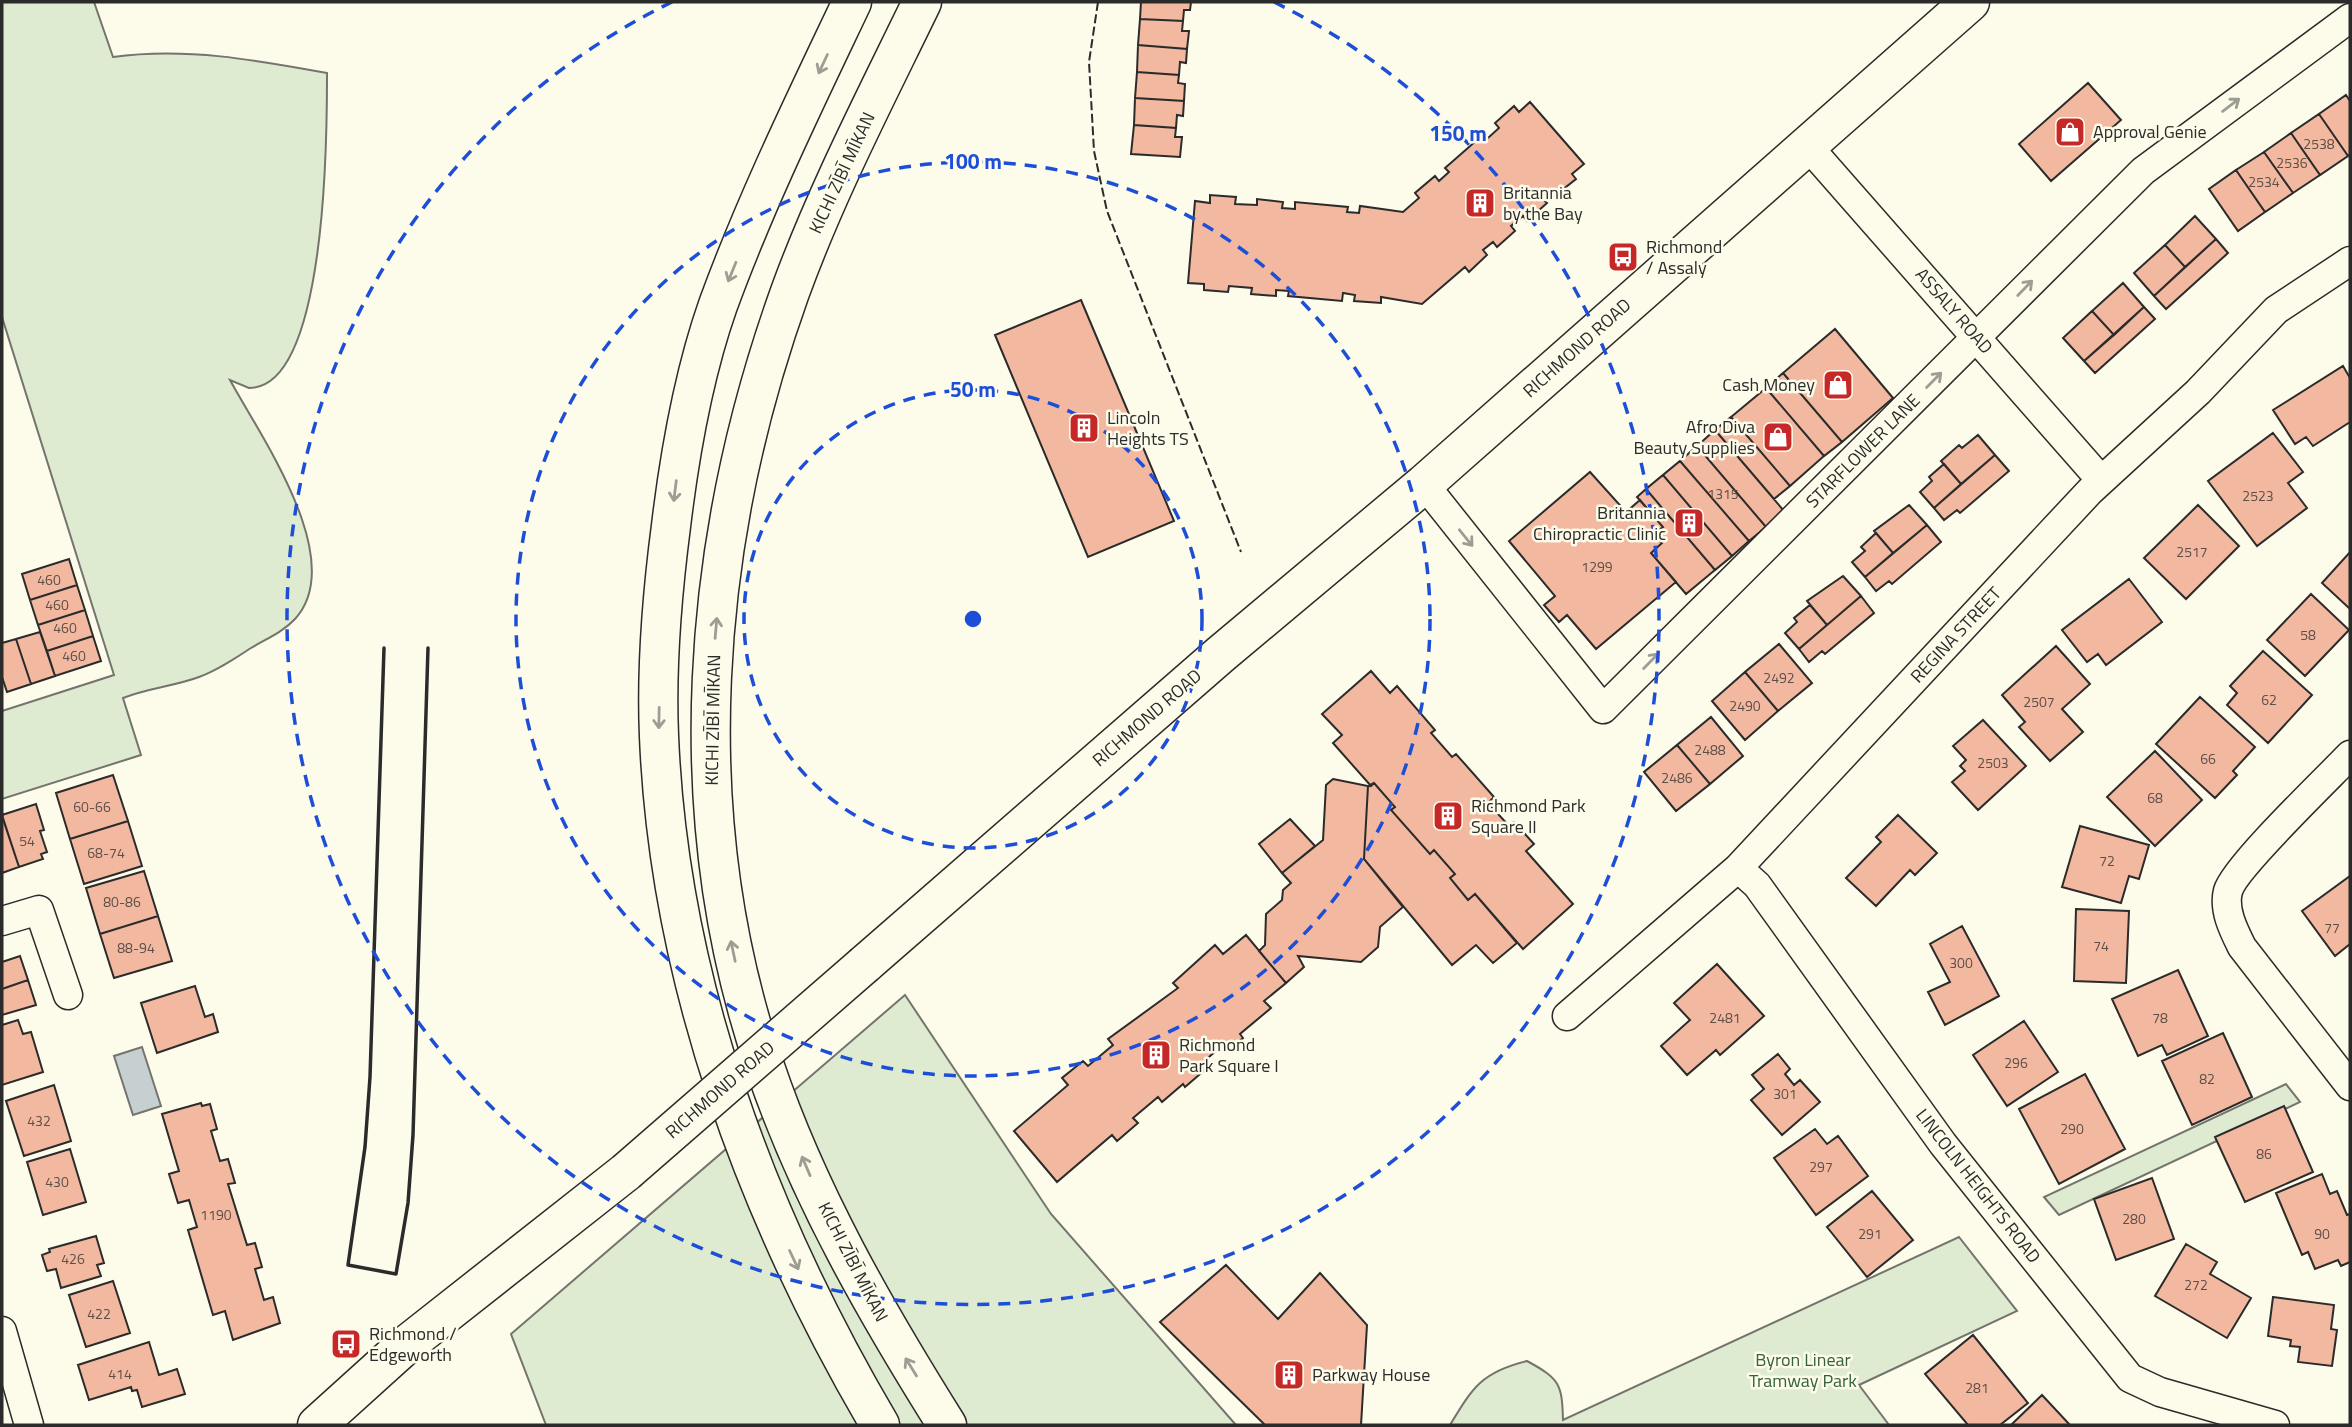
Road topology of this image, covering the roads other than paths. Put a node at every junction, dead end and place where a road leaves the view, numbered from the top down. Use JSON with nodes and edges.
{"nodes":[{"id":1,"x":852,"y":2,"type":"edge"},
{"id":2,"x":922,"y":2,"type":"edge"},
{"id":3,"x":1970,"y":2,"type":"edge"},
{"id":4,"x":2350,"y":18,"type":"edge"},
{"id":5,"x":1806,"y":144,"type":"junction"},
{"id":6,"x":2350,"y":261,"type":"edge"},
{"id":7,"x":1977,"y":337,"type":"junction"},
{"id":8,"x":2101,"y":480,"type":"junction"},
{"id":9,"x":1424,"y":484,"type":"junction"},
{"id":10,"x":2350,"y":755,"type":"edge"},
{"id":11,"x":1738,"y":869,"type":"junction"},
{"id":12,"x":2,"y":921,"type":"edge"},
{"id":13,"x":68,"y":995,"type":"dead end"},
{"id":14,"x":1567,"y":1016,"type":"dead end"},
{"id":15,"x":2350,"y":1086,"type":"edge"},
{"id":16,"x":2,"y":1331,"type":"edge"},
{"id":17,"x":29,"y":1425,"type":"edge"},
{"id":18,"x":317,"y":1425,"type":"edge"},
{"id":19,"x":880,"y":1425,"type":"edge"},
{"id":20,"x":947,"y":1425,"type":"edge"},
{"id":21,"x":2275,"y":1425,"type":"edge"}],
"edges":[{"from":1,"to":19,"type":"main road","one_way":true},
{"from":20,"to":2,"type":"main road","name":"KICHI ZĪBĪ MĪKAN","one_way":true},
{"from":3,"to":5,"type":"main road","name":"RICHMOND ROAD"},
{"from":7,"to":4,"type":"street","name":"STARFLOWER LANE","one_way":true},
{"from":5,"to":7,"type":"street","name":"ASSALY ROAD"},
{"from":5,"to":9,"type":"main road","name":"RICHMOND ROAD"},
{"from":6,"to":8,"type":"street","name":"REGINA STREET"},
{"from":7,"to":8,"type":"street","name":"ASSALY ROAD"},
{"from":9,"to":7,"type":"street","name":"STARFLOWER LANE","one_way":true},
{"from":8,"to":11,"type":"street","name":"REGINA STREET"},
{"from":9,"to":18,"type":"main road","name":"RICHMOND ROAD","bridge":true},
{"from":10,"to":15,"type":"street"},
{"from":11,"to":14,"type":"street","name":"REGINA STREET"},
{"from":11,"to":21,"type":"street","name":"LINCOLN HEIGHTS ROAD"},
{"from":12,"to":13,"type":"street"},
{"from":16,"to":17,"type":"street"}]}
